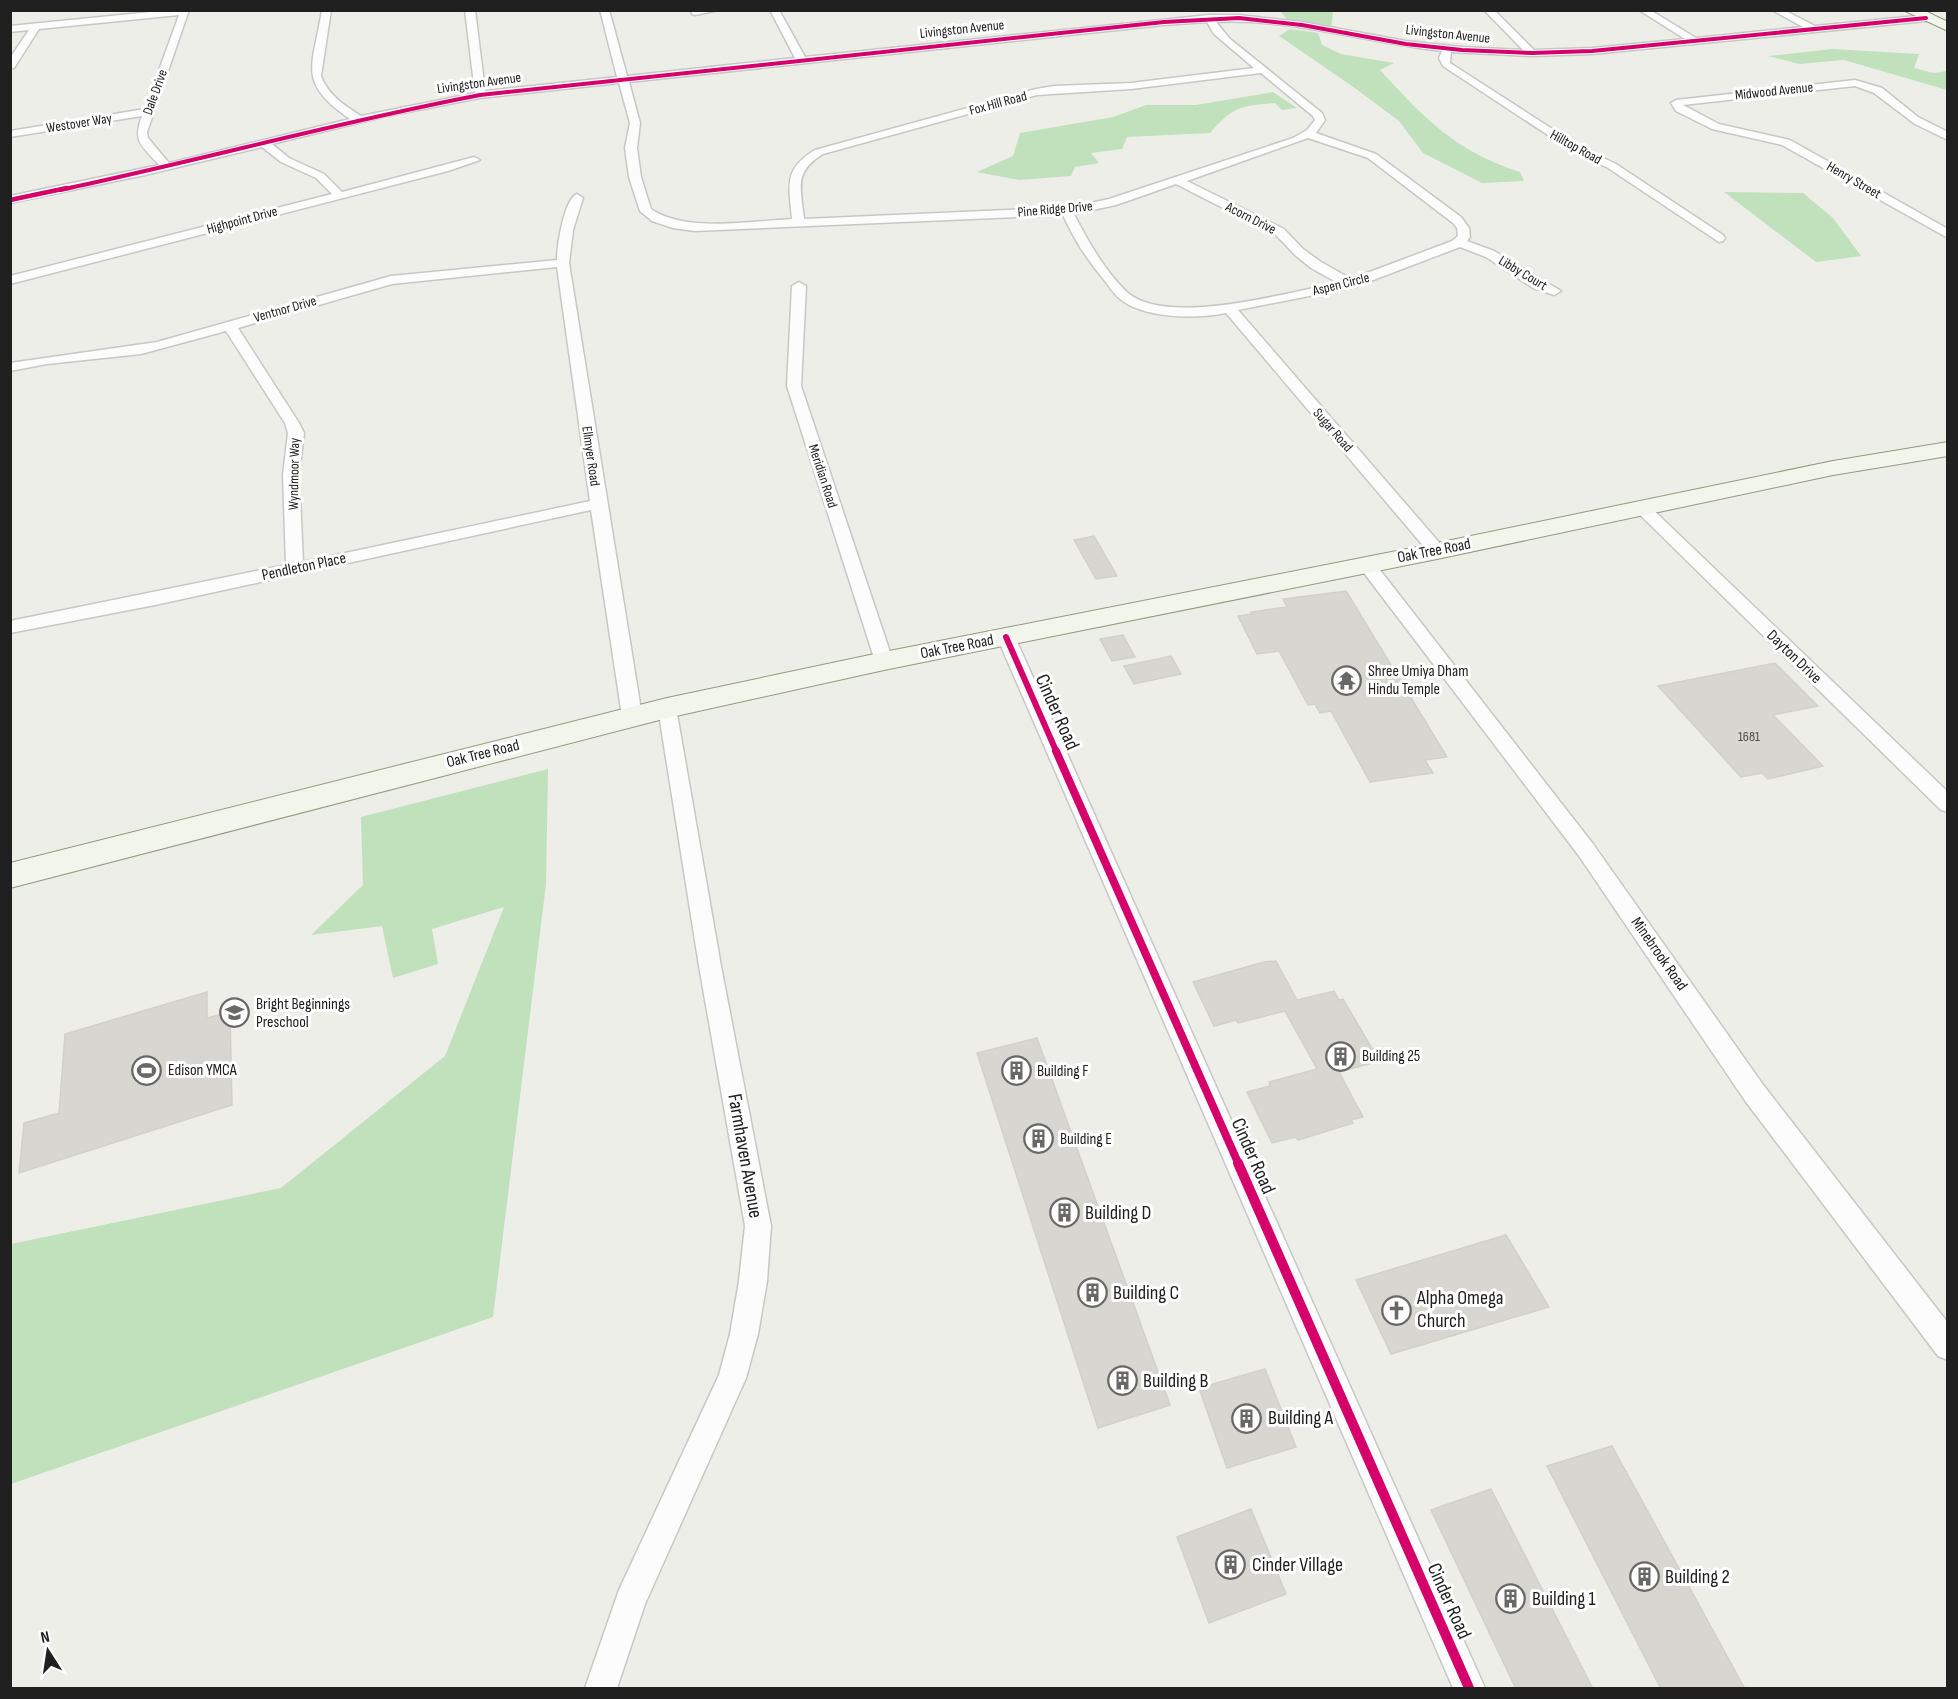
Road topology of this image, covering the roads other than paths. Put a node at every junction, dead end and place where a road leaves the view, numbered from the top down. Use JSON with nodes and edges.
{"nodes":[{"id":1,"x":327,"y":10,"type":"edge"},
{"id":2,"x":470,"y":10,"type":"edge"},
{"id":3,"x":604,"y":10,"type":"edge"},
{"id":4,"x":715,"y":10,"type":"edge"},
{"id":5,"x":774,"y":10,"type":"edge"},
{"id":6,"x":1488,"y":10,"type":"edge"},
{"id":7,"x":1643,"y":10,"type":"edge"},
{"id":8,"x":1776,"y":10,"type":"edge"},
{"id":9,"x":1910,"y":10,"type":"edge"},
{"id":10,"x":184,"y":11,"type":"edge"},
{"id":11,"x":695,"y":12,"type":"dead end"},
{"id":12,"x":1209,"y":18,"type":"junction"},
{"id":13,"x":1926,"y":18,"type":"junction"},
{"id":14,"x":36,"y":27,"type":"junction"},
{"id":15,"x":1947,"y":27,"type":"edge"},
{"id":16,"x":10,"y":29,"type":"edge"},
{"id":17,"x":1813,"y":29,"type":"junction"},
{"id":18,"x":1695,"y":41,"type":"junction"},
{"id":19,"x":1447,"y":49,"type":"junction"},
{"id":20,"x":1532,"y":53,"type":"junction"},
{"id":21,"x":801,"y":60,"type":"junction"},
{"id":22,"x":10,"y":66,"type":"edge"},
{"id":23,"x":1264,"y":70,"type":"junction"},
{"id":24,"x":624,"y":79,"type":"junction"},
{"id":25,"x":480,"y":95,"type":"junction"},
{"id":26,"x":148,"y":112,"type":"junction"},
{"id":27,"x":359,"y":120,"type":"junction"},
{"id":28,"x":10,"y":134,"type":"edge"},
{"id":29,"x":1307,"y":134,"type":"junction"},
{"id":30,"x":1757,"y":135,"type":"joint"},
{"id":31,"x":1947,"y":136,"type":"edge"},
{"id":32,"x":264,"y":143,"type":"junction"},
{"id":33,"x":474,"y":160,"type":"dead end"},
{"id":34,"x":167,"y":167,"type":"junction"},
{"id":35,"x":1176,"y":180,"type":"junction"},
{"id":36,"x":339,"y":195,"type":"junction"},
{"id":37,"x":577,"y":198,"type":"dead end"},
{"id":38,"x":10,"y":200,"type":"edge"},
{"id":39,"x":1067,"y":211,"type":"junction"},
{"id":40,"x":798,"y":223,"type":"junction"},
{"id":41,"x":1947,"y":234,"type":"edge"},
{"id":42,"x":1719,"y":238,"type":"dead end"},
{"id":43,"x":1458,"y":242,"type":"junction"},
{"id":44,"x":563,"y":263,"type":"junction"},
{"id":45,"x":10,"y":280,"type":"edge"},
{"id":46,"x":1350,"y":284,"type":"junction"},
{"id":47,"x":799,"y":286,"type":"dead end"},
{"id":48,"x":1554,"y":291,"type":"dead end"},
{"id":49,"x":1229,"y":308,"type":"junction"},
{"id":50,"x":229,"y":326,"type":"junction"},
{"id":51,"x":10,"y":367,"type":"edge"},
{"id":52,"x":1947,"y":449,"type":"edge"},
{"id":53,"x":598,"y":504,"type":"junction"},
{"id":54,"x":1641,"y":507,"type":"junction"},
{"id":55,"x":1437,"y":551,"type":"junction"},
{"id":56,"x":1367,"y":565,"type":"junction"},
{"id":57,"x":295,"y":569,"type":"junction"},
{"id":58,"x":10,"y":627,"type":"edge"},
{"id":59,"x":1006,"y":638,"type":"junction"},
{"id":60,"x":884,"y":661,"type":"junction"},
{"id":61,"x":667,"y":708,"type":"junction"},
{"id":62,"x":632,"y":716,"type":"junction"},
{"id":63,"x":1947,"y":805,"type":"edge"},
{"id":64,"x":10,"y":876,"type":"edge"},
{"id":65,"x":1947,"y":1346,"type":"edge"},
{"id":66,"x":601,"y":1689,"type":"edge"},
{"id":67,"x":1469,"y":1689,"type":"edge"}],
"edges":[{"from":1,"to":27,"type":"street"},
{"from":2,"to":25,"type":"street"},
{"from":3,"to":24,"type":"street"},
{"from":4,"to":11,"type":"street"},
{"from":5,"to":21,"type":"street"},
{"from":6,"to":20,"type":"street"},
{"from":7,"to":18,"type":"street"},
{"from":8,"to":17,"type":"street"},
{"from":9,"to":13,"type":"main road"},
{"from":10,"to":14,"type":"street"},
{"from":10,"to":26,"type":"street","name":"Dale Drive"},
{"from":12,"to":19,"type":"street","name":"Livingston Avenue"},
{"from":12,"to":21,"type":"street","name":"Livingston Avenue"},
{"from":12,"to":23,"type":"street"},
{"from":13,"to":15,"type":"main road"},
{"from":13,"to":17,"type":"street","name":"Livingston Avenue"},
{"from":14,"to":16,"type":"street"},
{"from":14,"to":22,"type":"street"},
{"from":17,"to":18,"type":"street","name":"Livingston Avenue"},
{"from":18,"to":20,"type":"street","name":"Livingston Avenue"},
{"from":19,"to":20,"type":"street","name":"Livingston Avenue"},
{"from":19,"to":42,"type":"street","name":"Hilltop Road"},
{"from":21,"to":24,"type":"street","name":"Livingston Avenue"},
{"from":23,"to":29,"type":"street"},
{"from":23,"to":40,"type":"street","name":"Fox Hill Road"},
{"from":24,"to":25,"type":"street","name":"Livingston Avenue"},
{"from":24,"to":40,"type":"street","name":"Pine Ridge Drive"},
{"from":25,"to":27,"type":"street","name":"Livingston Avenue"},
{"from":26,"to":28,"type":"street","name":"Westover Way"},
{"from":26,"to":34,"type":"street","name":"Dale Drive"},
{"from":27,"to":32,"type":"street","name":"Livingston Avenue"},
{"from":29,"to":35,"type":"street","name":"Pine Ridge Drive"},
{"from":29,"to":43,"type":"street"},
{"from":30,"to":31,"type":"street","name":"Midwood Avenue"},
{"from":30,"to":41,"type":"street","name":"Henry Street"},
{"from":32,"to":34,"type":"street","name":"Livingston Avenue"},
{"from":32,"to":36,"type":"street"},
{"from":33,"to":36,"type":"street","name":"Highpoint Drive"},
{"from":34,"to":38,"type":"street","name":"Livingston Avenue"},
{"from":35,"to":39,"type":"street","name":"Pine Ridge Drive"},
{"from":35,"to":46,"type":"street","name":"Acorn Drive"},
{"from":36,"to":45,"type":"street","name":"Highpoint Drive"},
{"from":37,"to":44,"type":"street","name":"Ellmyer Road"},
{"from":39,"to":40,"type":"street","name":"Pine Ridge Drive"},
{"from":39,"to":49,"type":"street","name":"Aspen Circle"},
{"from":43,"to":46,"type":"street","name":"Aspen Circle"},
{"from":43,"to":48,"type":"street","name":"Libby Court"},
{"from":44,"to":50,"type":"street","name":"Ventnor Drive"},
{"from":44,"to":53,"type":"street","name":"Ellmyer Road"},
{"from":46,"to":49,"type":"street","name":"Aspen Circle"},
{"from":47,"to":60,"type":"street","name":"Meridian Road"},
{"from":49,"to":55,"type":"street","name":"Sugar Road"},
{"from":50,"to":51,"type":"street","name":"Ventnor Drive"},
{"from":50,"to":57,"type":"street","name":"Wyndmoor Way"},
{"from":52,"to":54,"type":"main road","name":"Oak Tree Road"},
{"from":53,"to":57,"type":"street","name":"Pendleton Place"},
{"from":53,"to":62,"type":"street","name":"Ellmyer Road"},
{"from":54,"to":55,"type":"main road","name":"Oak Tree Road"},
{"from":54,"to":63,"type":"street","name":"Dayton Drive"},
{"from":55,"to":56,"type":"main road","name":"Oak Tree Road"},
{"from":56,"to":59,"type":"main road","name":"Oak Tree Road"},
{"from":56,"to":65,"type":"street","name":"Minebrook Road"},
{"from":57,"to":58,"type":"street","name":"Pendleton Place"},
{"from":59,"to":60,"type":"main road","name":"Oak Tree Road"},
{"from":59,"to":67,"type":"street","name":"Cinder Road"},
{"from":60,"to":61,"type":"main road","name":"Oak Tree Road"},
{"from":61,"to":62,"type":"main road","name":"Oak Tree Road"},
{"from":61,"to":66,"type":"street","name":"Farmhaven Avenue"},
{"from":62,"to":64,"type":"main road","name":"Oak Tree Road"}]}
